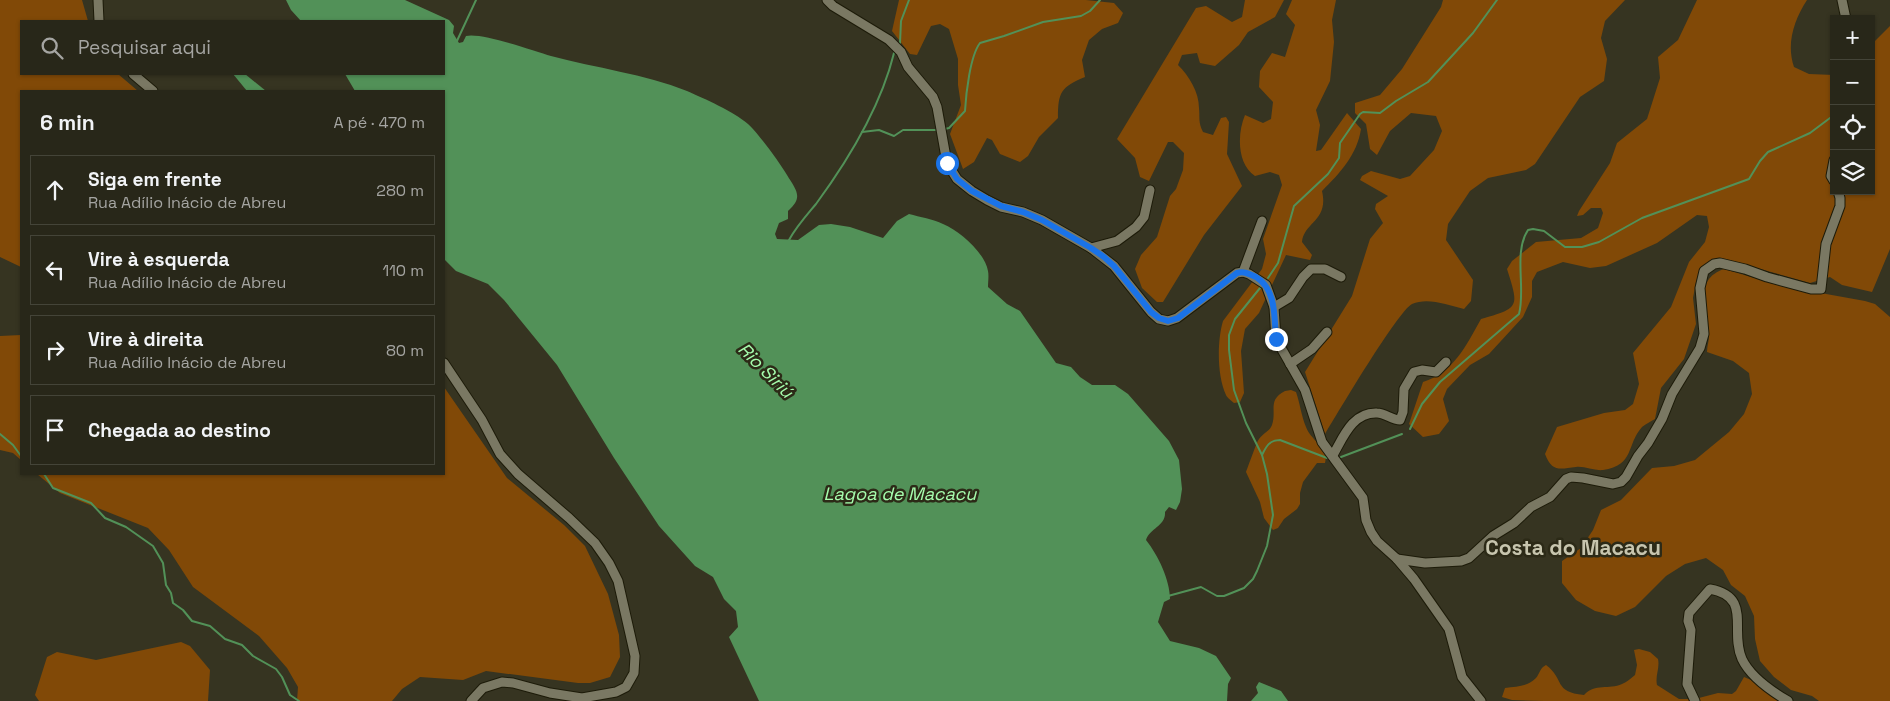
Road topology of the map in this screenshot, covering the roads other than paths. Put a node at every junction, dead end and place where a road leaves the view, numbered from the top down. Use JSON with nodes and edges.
{"nodes":[{"id":1,"x":98,"y":0,"type":"edge"},
{"id":2,"x":827,"y":0,"type":"edge"},
{"id":3,"x":1842,"y":0,"type":"edge"},
{"id":4,"x":1845,"y":15,"type":"edge"},
{"id":5,"x":99,"y":20,"type":"edge"},
{"id":6,"x":134,"y":75,"type":"edge"},
{"id":7,"x":152,"y":90,"type":"edge"},
{"id":8,"x":1150,"y":190,"type":"dead end"},
{"id":9,"x":1839,"y":195,"type":"edge"},
{"id":10,"x":1262,"y":221,"type":"dead end"},
{"id":11,"x":1091,"y":248,"type":"junction"},
{"id":12,"x":1243,"y":272,"type":"junction"},
{"id":13,"x":1342,"y":277,"type":"dead end"},
{"id":14,"x":1274,"y":307,"type":"junction"},
{"id":15,"x":1327,"y":332,"type":"dead end"},
{"id":16,"x":1446,"y":362,"type":"dead end"},
{"id":17,"x":445,"y":364,"type":"edge"},
{"id":18,"x":1290,"y":364,"type":"junction"},
{"id":19,"x":1333,"y":456,"type":"junction"},
{"id":20,"x":1397,"y":559,"type":"junction"},
{"id":21,"x":471,"y":701,"type":"edge"},
{"id":22,"x":1481,"y":701,"type":"edge"},
{"id":23,"x":1694,"y":701,"type":"edge"},
{"id":24,"x":1788,"y":701,"type":"edge"}],
"edges":[{"from":1,"to":5,"type":"street"},
{"from":2,"to":11,"type":"street"},
{"from":3,"to":4,"type":"street"},
{"from":6,"to":7,"type":"street"},
{"from":8,"to":11,"type":"street"},
{"from":9,"to":20,"type":"street"},
{"from":10,"to":12,"type":"street"},
{"from":11,"to":12,"type":"street"},
{"from":12,"to":14,"type":"street"},
{"from":13,"to":14,"type":"street"},
{"from":14,"to":18,"type":"street"},
{"from":15,"to":18,"type":"street"},
{"from":16,"to":19,"type":"street"},
{"from":17,"to":21,"type":"street"},
{"from":18,"to":19,"type":"street"},
{"from":19,"to":20,"type":"street"},
{"from":20,"to":22,"type":"street"},
{"from":23,"to":24,"type":"street"}]}
